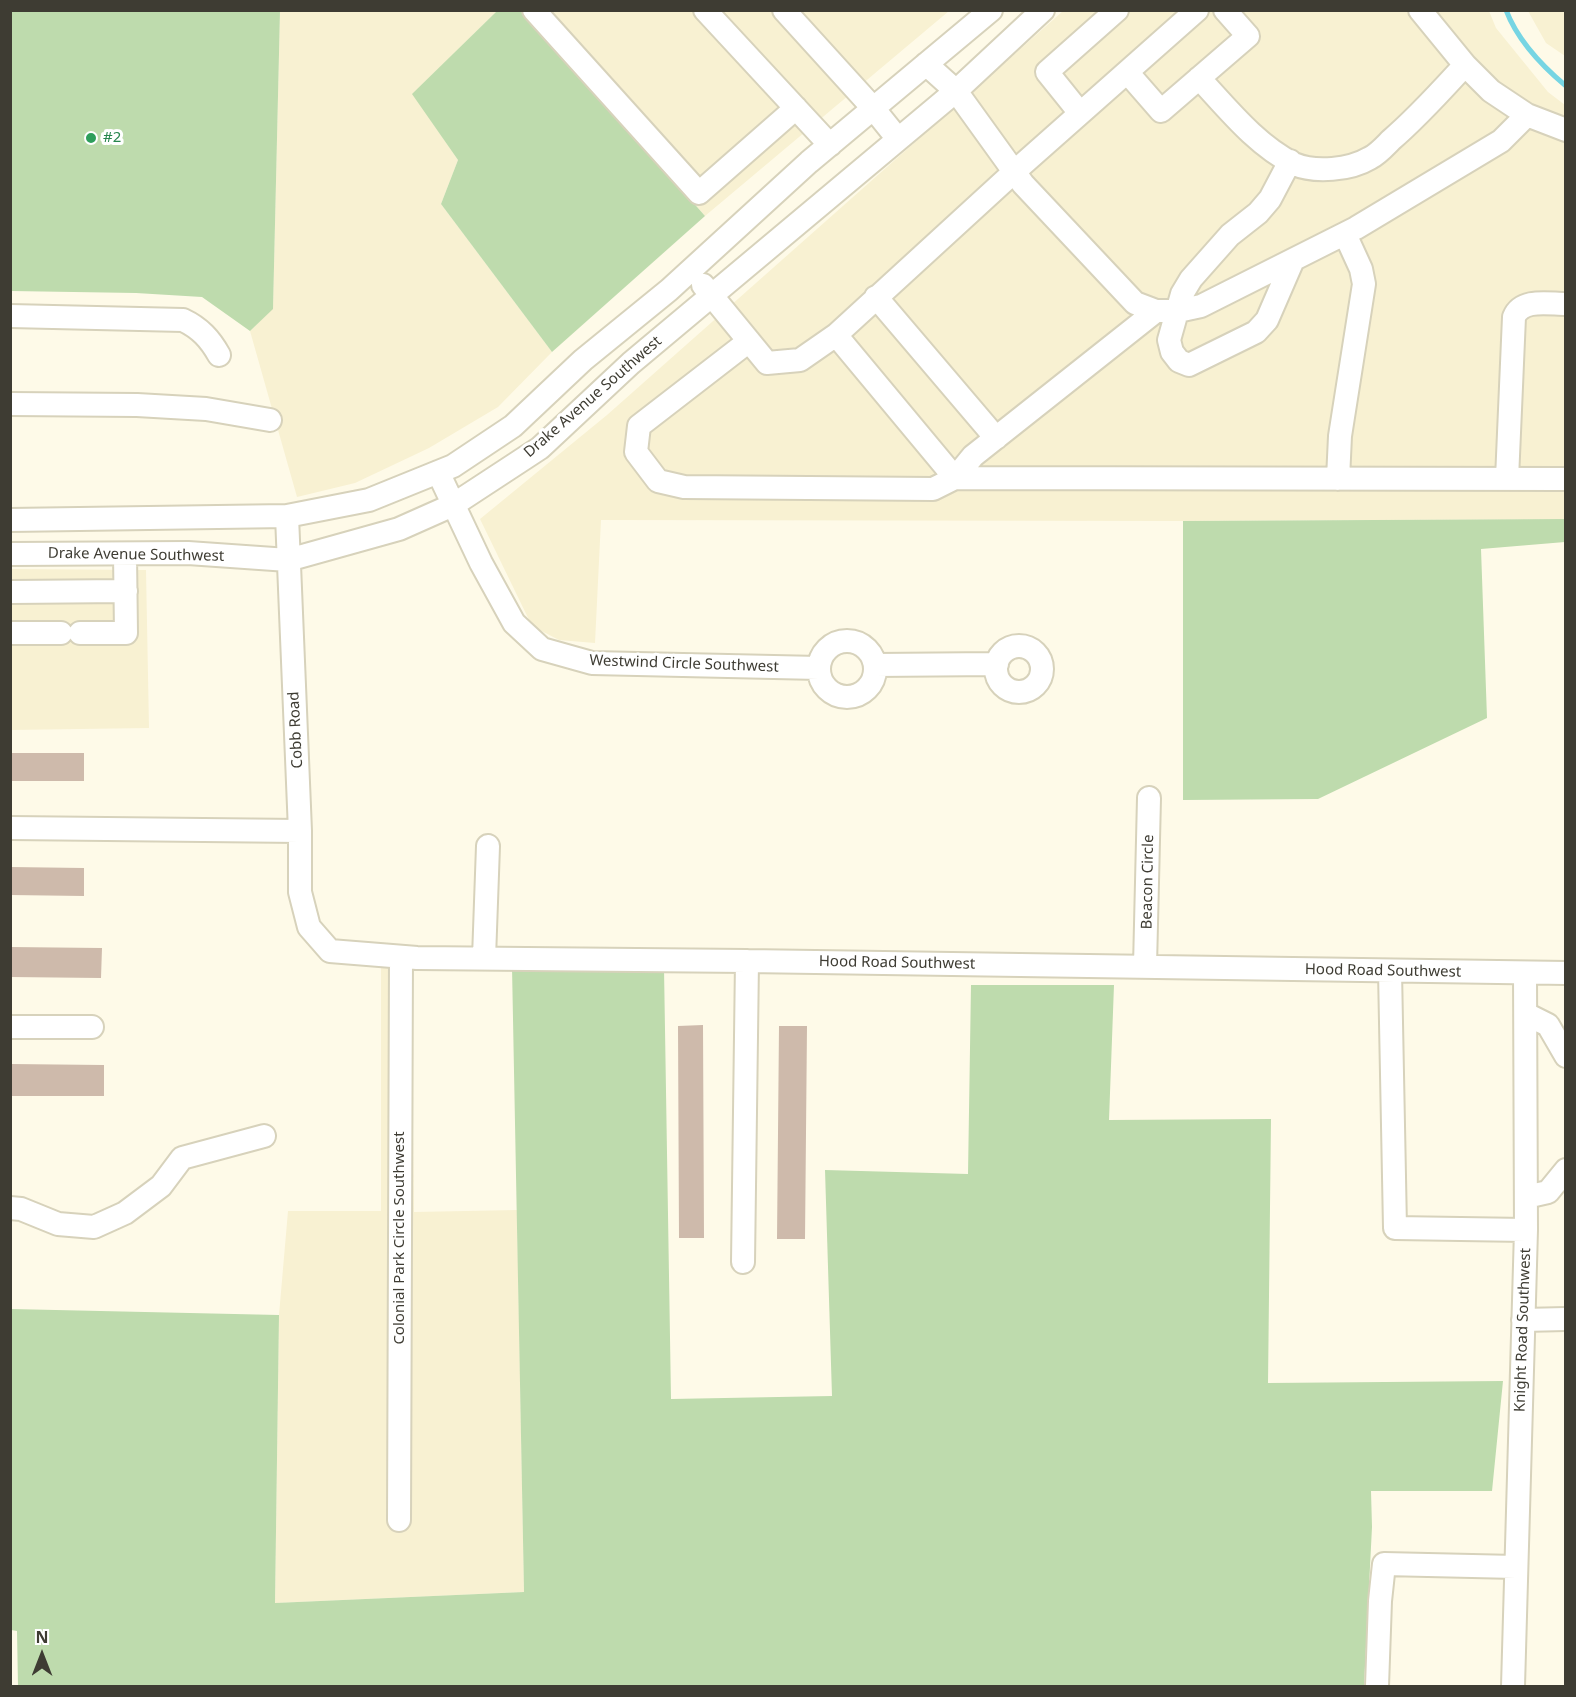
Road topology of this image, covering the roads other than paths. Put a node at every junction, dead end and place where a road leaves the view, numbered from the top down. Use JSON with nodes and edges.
{"nodes":[{"id":1,"x":534,"y":10,"type":"edge"},
{"id":2,"x":705,"y":10,"type":"edge"},
{"id":3,"x":784,"y":10,"type":"edge"},
{"id":4,"x":991,"y":10,"type":"edge"},
{"id":5,"x":999,"y":10,"type":"edge"},
{"id":6,"x":1043,"y":10,"type":"edge"},
{"id":7,"x":1117,"y":10,"type":"edge"},
{"id":8,"x":1197,"y":10,"type":"edge"},
{"id":9,"x":1420,"y":10,"type":"edge"},
{"id":10,"x":1225,"y":11,"type":"edge"},
{"id":11,"x":1019,"y":33,"type":"junction"},
{"id":12,"x":926,"y":64,"type":"junction"},
{"id":13,"x":1465,"y":65,"type":"junction"},
{"id":14,"x":1127,"y":72,"type":"junction"},
{"id":15,"x":1199,"y":78,"type":"junction"},
{"id":16,"x":956,"y":91,"type":"junction"},
{"id":17,"x":796,"y":108,"type":"junction"},
{"id":18,"x":873,"y":108,"type":"junction"},
{"id":19,"x":1080,"y":113,"type":"junction"},
{"id":20,"x":1527,"y":115,"type":"junction"},
{"id":21,"x":1566,"y":130,"type":"edge"},
{"id":22,"x":898,"y":139,"type":"junction"},
{"id":23,"x":830,"y":144,"type":"junction"},
{"id":24,"x":1290,"y":161,"type":"junction"},
{"id":25,"x":1014,"y":172,"type":"junction"},
{"id":26,"x":1344,"y":234,"type":"junction"},
{"id":27,"x":1293,"y":260,"type":"junction"},
{"id":28,"x":691,"y":270,"type":"junction"},
{"id":29,"x":712,"y":296,"type":"junction"},
{"id":30,"x":876,"y":297,"type":"junction"},
{"id":31,"x":1566,"y":304,"type":"edge"},
{"id":32,"x":1167,"y":311,"type":"junction"},
{"id":33,"x":10,"y":315,"type":"edge"},
{"id":34,"x":836,"y":335,"type":"junction"},
{"id":35,"x":749,"y":341,"type":"junction"},
{"id":36,"x":219,"y":356,"type":"dead end"},
{"id":37,"x":10,"y":404,"type":"edge"},
{"id":38,"x":270,"y":420,"type":"dead end"},
{"id":39,"x":996,"y":438,"type":"junction"},
{"id":40,"x":438,"y":472,"type":"junction"},
{"id":41,"x":956,"y":478,"type":"junction"},
{"id":42,"x":1338,"y":479,"type":"junction"},
{"id":43,"x":1507,"y":479,"type":"junction"},
{"id":44,"x":1566,"y":479,"type":"edge"},
{"id":45,"x":453,"y":505,"type":"junction"},
{"id":46,"x":287,"y":516,"type":"junction"},
{"id":47,"x":10,"y":520,"type":"edge"},
{"id":48,"x":10,"y":554,"type":"edge"},
{"id":49,"x":125,"y":554,"type":"junction"},
{"id":50,"x":288,"y":560,"type":"junction"},
{"id":51,"x":126,"y":591,"type":"junction"},
{"id":52,"x":10,"y":592,"type":"edge"},
{"id":53,"x":10,"y":633,"type":"edge"},
{"id":54,"x":998,"y":664,"type":"dead end"},
{"id":55,"x":875,"y":665,"type":"junction"},
{"id":56,"x":819,"y":668,"type":"junction"},
{"id":57,"x":1149,"y":798,"type":"dead end"},
{"id":58,"x":10,"y":828,"type":"edge"},
{"id":59,"x":300,"y":831,"type":"junction"},
{"id":60,"x":488,"y":846,"type":"dead end"},
{"id":61,"x":302,"y":899,"type":"joint"},
{"id":62,"x":402,"y":957,"type":"junction"},
{"id":63,"x":484,"y":958,"type":"junction"},
{"id":64,"x":747,"y":961,"type":"junction"},
{"id":65,"x":1146,"y":966,"type":"junction"},
{"id":66,"x":1389,"y":971,"type":"junction"},
{"id":67,"x":1525,"y":973,"type":"junction"},
{"id":68,"x":1566,"y":973,"type":"edge"},
{"id":69,"x":1526,"y":1014,"type":"junction"},
{"id":70,"x":10,"y":1027,"type":"edge"},
{"id":71,"x":92,"y":1027,"type":"dead end"},
{"id":72,"x":1566,"y":1056,"type":"edge"},
{"id":73,"x":264,"y":1136,"type":"dead end"},
{"id":74,"x":1566,"y":1170,"type":"edge"},
{"id":75,"x":1526,"y":1197,"type":"junction"},
{"id":76,"x":10,"y":1208,"type":"edge"},
{"id":77,"x":1526,"y":1230,"type":"junction"},
{"id":78,"x":743,"y":1262,"type":"dead end"},
{"id":79,"x":1566,"y":1319,"type":"edge"},
{"id":80,"x":1523,"y":1320,"type":"junction"},
{"id":81,"x":399,"y":1520,"type":"dead end"},
{"id":82,"x":1516,"y":1567,"type":"junction"},
{"id":83,"x":1377,"y":1686,"type":"edge"},
{"id":84,"x":1513,"y":1686,"type":"edge"}],
"edges":[{"from":1,"to":17,"type":"street"},
{"from":2,"to":17,"type":"street"},
{"from":3,"to":18,"type":"street"},
{"from":4,"to":12,"type":"street","name":"Drake Avenue Southwest"},
{"from":5,"to":11,"type":"street"},
{"from":6,"to":11,"type":"street","name":"Drake Avenue Southwest"},
{"from":7,"to":19,"type":"street"},
{"from":8,"to":14,"type":"street"},
{"from":9,"to":13,"type":"street"},
{"from":10,"to":15,"type":"street"},
{"from":11,"to":16,"type":"street","name":"Drake Avenue Southwest"},
{"from":12,"to":16,"type":"street"},
{"from":12,"to":18,"type":"street","name":"Drake Avenue Southwest"},
{"from":13,"to":20,"type":"street"},
{"from":13,"to":24,"type":"street"},
{"from":14,"to":15,"type":"street"},
{"from":14,"to":19,"type":"street"},
{"from":15,"to":24,"type":"street"},
{"from":16,"to":22,"type":"street","name":"Drake Avenue Southwest"},
{"from":16,"to":25,"type":"street"},
{"from":17,"to":23,"type":"street"},
{"from":18,"to":22,"type":"street"},
{"from":18,"to":23,"type":"street","name":"Drake Avenue Southwest"},
{"from":19,"to":25,"type":"street"},
{"from":20,"to":21,"type":"street"},
{"from":20,"to":26,"type":"street"},
{"from":22,"to":29,"type":"street","name":"Drake Avenue Southwest"},
{"from":23,"to":28,"type":"street","name":"Drake Avenue Southwest"},
{"from":24,"to":32,"type":"street"},
{"from":25,"to":30,"type":"street"},
{"from":25,"to":32,"type":"street"},
{"from":26,"to":27,"type":"street"},
{"from":26,"to":42,"type":"street"},
{"from":27,"to":32,"type":"street"},
{"from":27,"to":32,"type":"street"},
{"from":28,"to":29,"type":"street"},
{"from":28,"to":40,"type":"street","name":"Drake Avenue Southwest"},
{"from":29,"to":35,"type":"street"},
{"from":29,"to":45,"type":"street","name":"Drake Avenue Southwest"},
{"from":30,"to":34,"type":"street"},
{"from":30,"to":39,"type":"street"},
{"from":31,"to":43,"type":"street"},
{"from":32,"to":39,"type":"street"},
{"from":33,"to":36,"type":"street"},
{"from":34,"to":35,"type":"street"},
{"from":34,"to":41,"type":"street"},
{"from":35,"to":41,"type":"street"},
{"from":37,"to":38,"type":"street"},
{"from":39,"to":41,"type":"street"},
{"from":40,"to":45,"type":"street","name":"Westwind Circle Southwest"},
{"from":40,"to":46,"type":"street","name":"Drake Avenue Southwest"},
{"from":41,"to":42,"type":"street"},
{"from":42,"to":43,"type":"street"},
{"from":43,"to":44,"type":"street"},
{"from":45,"to":50,"type":"street","name":"Drake Avenue Southwest"},
{"from":45,"to":56,"type":"street","name":"Westwind Circle Southwest"},
{"from":46,"to":47,"type":"street","name":"Drake Avenue Southwest"},
{"from":46,"to":50,"type":"street","name":"Cobb Road"},
{"from":48,"to":49,"type":"street","name":"Drake Avenue Southwest"},
{"from":49,"to":50,"type":"street","name":"Drake Avenue Southwest"},
{"from":49,"to":51,"type":"street"},
{"from":50,"to":59,"type":"street","name":"Cobb Road"},
{"from":51,"to":52,"type":"street"},
{"from":51,"to":53,"type":"street"},
{"from":54,"to":55,"type":"street"},
{"from":55,"to":56,"type":"street"},
{"from":55,"to":56,"type":"street"},
{"from":57,"to":65,"type":"street","name":"Beacon Circle"},
{"from":58,"to":59,"type":"street"},
{"from":59,"to":61,"type":"street","name":"Cobb Road"},
{"from":60,"to":63,"type":"street"},
{"from":61,"to":62,"type":"street","name":"Hood Road Southwest"},
{"from":62,"to":63,"type":"street","name":"Hood Road Southwest"},
{"from":62,"to":81,"type":"street","name":"Colonial Park Circle Southwest"},
{"from":63,"to":64,"type":"street","name":"Hood Road Southwest"},
{"from":64,"to":65,"type":"street","name":"Hood Road Southwest"},
{"from":64,"to":78,"type":"street"},
{"from":65,"to":66,"type":"street","name":"Hood Road Southwest"},
{"from":66,"to":67,"type":"street","name":"Hood Road Southwest"},
{"from":66,"to":77,"type":"street"},
{"from":67,"to":68,"type":"street","name":"Hood Road Southwest"},
{"from":67,"to":69,"type":"street","name":"Knight Road Southwest"},
{"from":69,"to":72,"type":"street"},
{"from":69,"to":75,"type":"street","name":"Knight Road Southwest"},
{"from":70,"to":71,"type":"street"},
{"from":73,"to":76,"type":"street"},
{"from":74,"to":75,"type":"street"},
{"from":75,"to":77,"type":"street","name":"Knight Road Southwest"},
{"from":77,"to":80,"type":"street","name":"Knight Road Southwest"},
{"from":79,"to":80,"type":"street"},
{"from":80,"to":82,"type":"street","name":"Knight Road Southwest"},
{"from":82,"to":83,"type":"street"},
{"from":82,"to":84,"type":"street","name":"Knight Road Southwest"}]}
